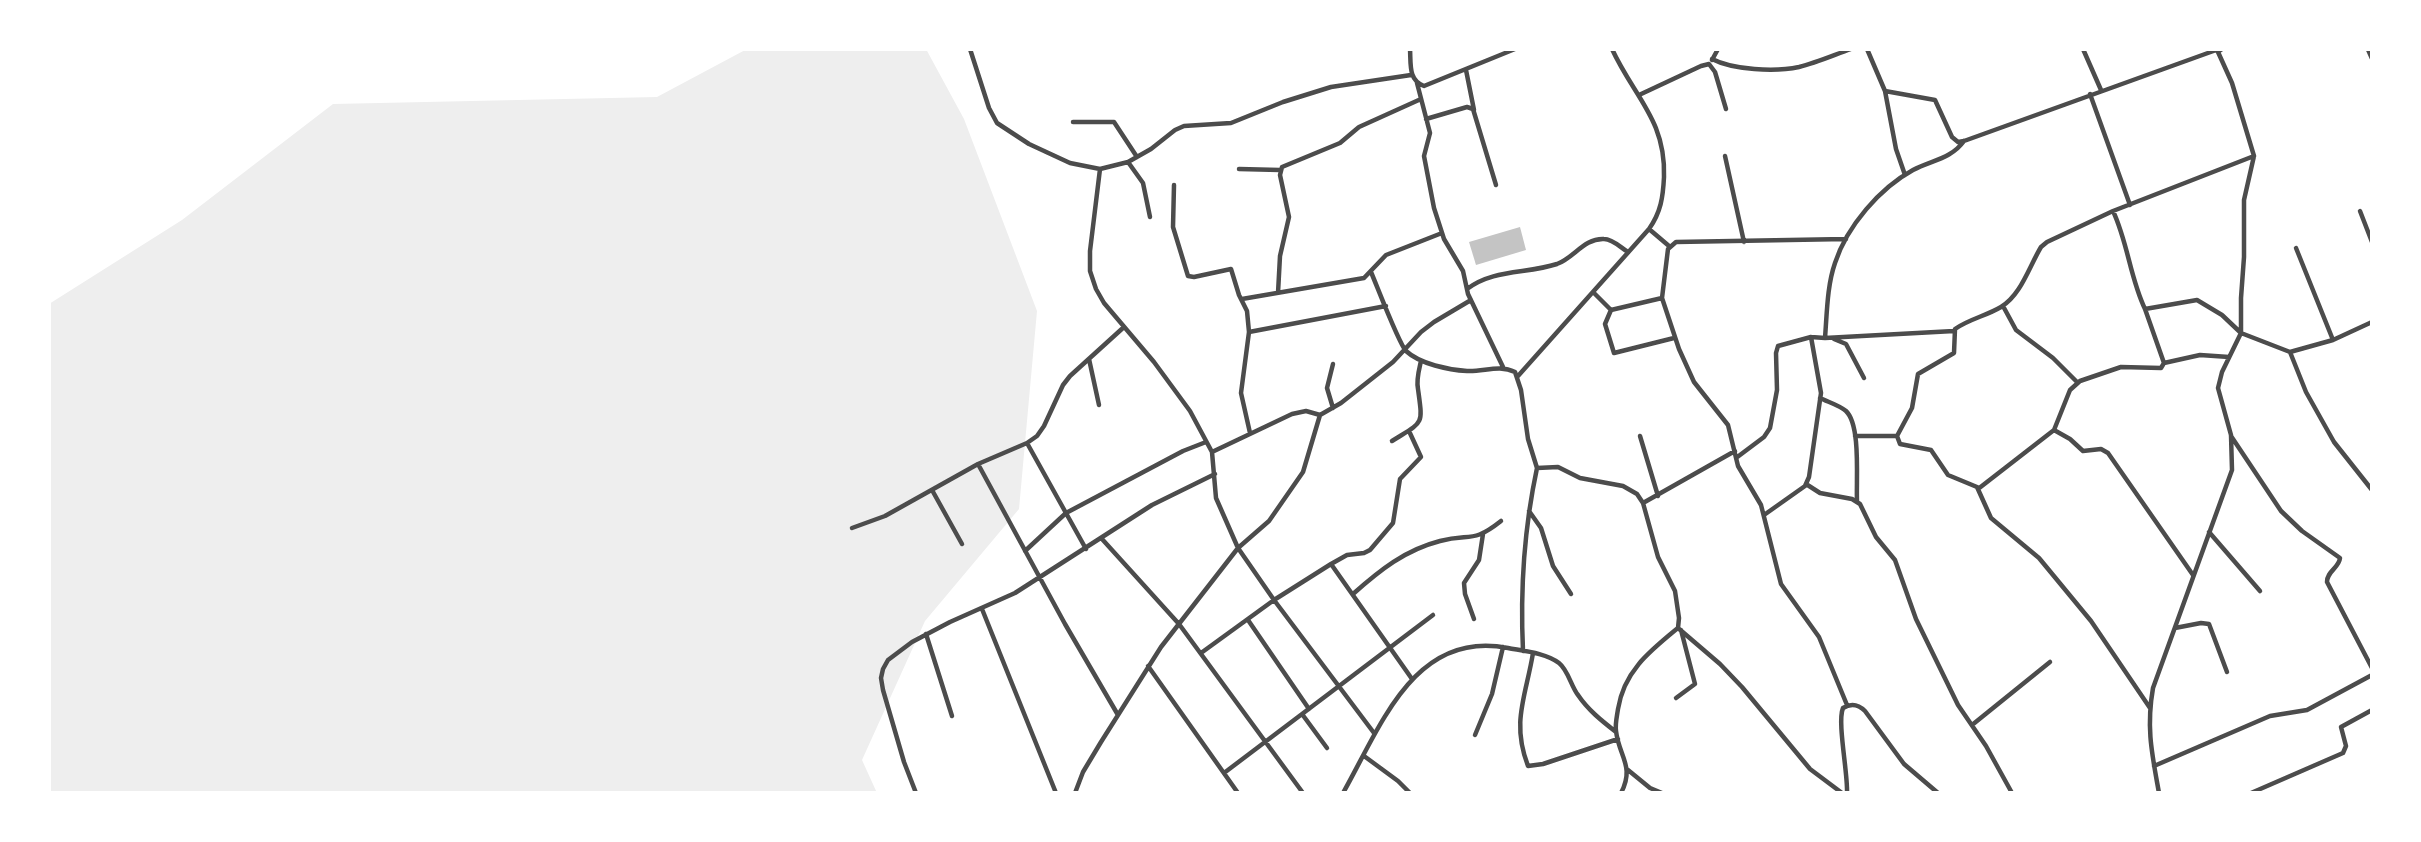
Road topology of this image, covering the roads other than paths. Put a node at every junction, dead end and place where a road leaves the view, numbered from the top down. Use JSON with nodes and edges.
{"nodes":[{"id":1,"x":970,"y":49,"type":"edge"},
{"id":2,"x":1410,"y":49,"type":"edge"},
{"id":3,"x":1515,"y":49,"type":"edge"},
{"id":4,"x":1612,"y":49,"type":"edge"},
{"id":5,"x":1718,"y":49,"type":"edge"},
{"id":6,"x":1851,"y":49,"type":"edge"},
{"id":7,"x":1867,"y":49,"type":"edge"},
{"id":8,"x":2083,"y":49,"type":"edge"},
{"id":9,"x":2221,"y":49,"type":"edge"},
{"id":10,"x":2368,"y":49,"type":"edge"},
{"id":11,"x":2372,"y":58,"type":"edge"},
{"id":12,"x":1711,"y":62,"type":"junction"},
{"id":13,"x":1466,"y":70,"type":"junction"},
{"id":14,"x":1411,"y":75,"type":"junction"},
{"id":15,"x":1417,"y":83,"type":"junction"},
{"id":16,"x":2101,"y":90,"type":"junction"},
{"id":17,"x":1885,"y":92,"type":"junction"},
{"id":18,"x":2090,"y":94,"type":"junction"},
{"id":19,"x":1639,"y":95,"type":"junction"},
{"id":20,"x":1421,"y":99,"type":"junction"},
{"id":21,"x":1726,"y":109,"type":"dead end"},
{"id":22,"x":1474,"y":111,"type":"junction"},
{"id":23,"x":1426,"y":119,"type":"junction"},
{"id":24,"x":1073,"y":122,"type":"dead end"},
{"id":25,"x":1964,"y":141,"type":"junction"},
{"id":26,"x":1725,"y":156,"type":"dead end"},
{"id":27,"x":2254,"y":156,"type":"junction"},
{"id":28,"x":1137,"y":157,"type":"junction"},
{"id":29,"x":1128,"y":162,"type":"junction"},
{"id":30,"x":1100,"y":169,"type":"junction"},
{"id":31,"x":1239,"y":169,"type":"dead end"},
{"id":32,"x":1280,"y":170,"type":"junction"},
{"id":33,"x":1905,"y":175,"type":"junction"},
{"id":34,"x":1174,"y":184,"type":"dead end"},
{"id":35,"x":1496,"y":185,"type":"dead end"},
{"id":36,"x":2130,"y":205,"type":"junction"},
{"id":37,"x":2113,"y":211,"type":"junction"},
{"id":38,"x":2360,"y":211,"type":"dead end"},
{"id":39,"x":1150,"y":217,"type":"dead end"},
{"id":40,"x":1649,"y":229,"type":"junction"},
{"id":41,"x":1442,"y":233,"type":"junction"},
{"id":42,"x":1846,"y":239,"type":"junction"},
{"id":43,"x":1744,"y":242,"type":"junction"},
{"id":44,"x":2372,"y":242,"type":"edge"},
{"id":45,"x":1669,"y":246,"type":"junction"},
{"id":46,"x":2296,"y":248,"type":"dead end"},
{"id":47,"x":1628,"y":252,"type":"junction"},
{"id":48,"x":1371,"y":272,"type":"junction"},
{"id":49,"x":1467,"y":289,"type":"junction"},
{"id":50,"x":1593,"y":292,"type":"junction"},
{"id":51,"x":1278,"y":293,"type":"junction"},
{"id":52,"x":1662,"y":298,"type":"junction"},
{"id":53,"x":1242,"y":299,"type":"junction"},
{"id":54,"x":1471,"y":300,"type":"junction"},
{"id":55,"x":1386,"y":306,"type":"junction"},
{"id":56,"x":2003,"y":306,"type":"junction"},
{"id":57,"x":2145,"y":309,"type":"junction"},
{"id":58,"x":1611,"y":310,"type":"junction"},
{"id":59,"x":2372,"y":322,"type":"edge"},
{"id":60,"x":1124,"y":327,"type":"junction"},
{"id":61,"x":1954,"y":331,"type":"junction"},
{"id":62,"x":1249,"y":332,"type":"junction"},
{"id":63,"x":2241,"y":333,"type":"junction"},
{"id":64,"x":1674,"y":337,"type":"junction"},
{"id":65,"x":1811,"y":337,"type":"junction"},
{"id":66,"x":1825,"y":338,"type":"junction"},
{"id":67,"x":2333,"y":340,"type":"junction"},
{"id":68,"x":1405,"y":350,"type":"junction"},
{"id":69,"x":2290,"y":352,"type":"junction"},
{"id":70,"x":2229,"y":357,"type":"junction"},
{"id":71,"x":1089,"y":359,"type":"junction"},
{"id":72,"x":1421,"y":361,"type":"junction"},
{"id":73,"x":2164,"y":363,"type":"junction"},
{"id":74,"x":1333,"y":364,"type":"dead end"},
{"id":75,"x":1503,"y":368,"type":"junction"},
{"id":76,"x":1518,"y":376,"type":"junction"},
{"id":77,"x":1864,"y":378,"type":"dead end"},
{"id":78,"x":2077,"y":383,"type":"junction"},
{"id":79,"x":1820,"y":398,"type":"junction"},
{"id":80,"x":1099,"y":405,"type":"dead end"},
{"id":81,"x":1332,"y":408,"type":"junction"},
{"id":82,"x":1320,"y":415,"type":"junction"},
{"id":83,"x":1409,"y":430,"type":"junction"},
{"id":84,"x":2054,"y":430,"type":"junction"},
{"id":85,"x":1250,"y":433,"type":"junction"},
{"id":86,"x":2231,"y":435,"type":"junction"},
{"id":87,"x":1640,"y":436,"type":"dead end"},
{"id":88,"x":1855,"y":436,"type":"junction"},
{"id":89,"x":1897,"y":436,"type":"junction"},
{"id":90,"x":1392,"y":441,"type":"dead end"},
{"id":91,"x":1206,"y":442,"type":"junction"},
{"id":92,"x":1027,"y":443,"type":"junction"},
{"id":93,"x":1735,"y":451,"type":"junction"},
{"id":94,"x":1212,"y":452,"type":"junction"},
{"id":95,"x":1736,"y":458,"type":"junction"},
{"id":96,"x":978,"y":464,"type":"junction"},
{"id":97,"x":1537,"y":468,"type":"junction"},
{"id":98,"x":1215,"y":474,"type":"junction"},
{"id":99,"x":1806,"y":484,"type":"junction"},
{"id":100,"x":1978,"y":489,"type":"junction"},
{"id":101,"x":932,"y":490,"type":"junction"},
{"id":102,"x":2372,"y":490,"type":"edge"},
{"id":103,"x":1658,"y":496,"type":"junction"},
{"id":104,"x":1857,"y":501,"type":"junction"},
{"id":105,"x":1643,"y":503,"type":"junction"},
{"id":106,"x":1528,"y":510,"type":"junction"},
{"id":107,"x":1066,"y":513,"type":"junction"},
{"id":108,"x":1764,"y":515,"type":"junction"},
{"id":109,"x":1501,"y":521,"type":"dead end"},
{"id":110,"x":852,"y":528,"type":"dead end"},
{"id":111,"x":2209,"y":532,"type":"junction"},
{"id":112,"x":1483,"y":534,"type":"junction"},
{"id":113,"x":1102,"y":538,"type":"junction"},
{"id":114,"x":962,"y":544,"type":"dead end"},
{"id":115,"x":1238,"y":548,"type":"junction"},
{"id":116,"x":1086,"y":549,"type":"junction"},
{"id":117,"x":1025,"y":551,"type":"junction"},
{"id":118,"x":1331,"y":564,"type":"junction"},
{"id":119,"x":2193,"y":575,"type":"junction"},
{"id":120,"x":1041,"y":578,"type":"junction"},
{"id":121,"x":2260,"y":591,"type":"dead end"},
{"id":122,"x":1353,"y":594,"type":"junction"},
{"id":123,"x":1571,"y":594,"type":"dead end"},
{"id":124,"x":1274,"y":600,"type":"junction"},
{"id":125,"x":982,"y":609,"type":"junction"},
{"id":126,"x":1433,"y":615,"type":"dead end"},
{"id":127,"x":1474,"y":619,"type":"dead end"},
{"id":128,"x":1248,"y":620,"type":"junction"},
{"id":129,"x":1179,"y":624,"type":"junction"},
{"id":130,"x":2174,"y":628,"type":"junction"},
{"id":131,"x":1679,"y":629,"type":"junction"},
{"id":132,"x":926,"y":634,"type":"junction"},
{"id":133,"x":1391,"y":647,"type":"junction"},
{"id":134,"x":1503,"y":647,"type":"junction"},
{"id":135,"x":1523,"y":651,"type":"junction"},
{"id":136,"x":1201,"y":653,"type":"junction"},
{"id":137,"x":1533,"y":653,"type":"junction"},
{"id":138,"x":2050,"y":662,"type":"dead end"},
{"id":139,"x":1148,"y":666,"type":"junction"},
{"id":140,"x":2372,"y":668,"type":"edge"},
{"id":141,"x":2227,"y":672,"type":"dead end"},
{"id":142,"x":2372,"y":676,"type":"edge"},
{"id":143,"x":1412,"y":679,"type":"junction"},
{"id":144,"x":1340,"y":687,"type":"junction"},
{"id":145,"x":1676,"y":698,"type":"dead end"},
{"id":146,"x":1847,"y":705,"type":"junction"},
{"id":147,"x":2150,"y":708,"type":"junction"},
{"id":148,"x":1309,"y":709,"type":"junction"},
{"id":149,"x":2372,"y":710,"type":"edge"},
{"id":150,"x":1302,"y":714,"type":"junction"},
{"id":151,"x":1118,"y":715,"type":"junction"},
{"id":152,"x":952,"y":716,"type":"dead end"},
{"id":153,"x":1972,"y":725,"type":"junction"},
{"id":154,"x":1616,"y":732,"type":"junction"},
{"id":155,"x":1374,"y":733,"type":"junction"},
{"id":156,"x":1475,"y":735,"type":"dead end"},
{"id":157,"x":1618,"y":739,"type":"junction"},
{"id":158,"x":1265,"y":741,"type":"junction"},
{"id":159,"x":1327,"y":748,"type":"dead end"},
{"id":160,"x":1364,"y":756,"type":"junction"},
{"id":161,"x":2154,"y":766,"type":"junction"},
{"id":162,"x":1628,"y":769,"type":"junction"},
{"id":163,"x":1224,"y":772,"type":"junction"},
{"id":164,"x":1651,"y":791,"type":"edge"},
{"id":165,"x":916,"y":793,"type":"edge"},
{"id":166,"x":1056,"y":793,"type":"edge"},
{"id":167,"x":1075,"y":793,"type":"edge"},
{"id":168,"x":1238,"y":793,"type":"edge"},
{"id":169,"x":1303,"y":793,"type":"edge"},
{"id":170,"x":1343,"y":793,"type":"edge"},
{"id":171,"x":1410,"y":793,"type":"edge"},
{"id":172,"x":1621,"y":793,"type":"edge"},
{"id":173,"x":1662,"y":793,"type":"edge"},
{"id":174,"x":1842,"y":793,"type":"edge"},
{"id":175,"x":1847,"y":793,"type":"edge"},
{"id":176,"x":1938,"y":793,"type":"edge"},
{"id":177,"x":2012,"y":793,"type":"edge"},
{"id":178,"x":2159,"y":793,"type":"edge"},
{"id":179,"x":2251,"y":793,"type":"edge"}],
"edges":[{"from":1,"to":30,"type":"street"},
{"from":2,"to":14,"type":"street"},
{"from":3,"to":13,"type":"street"},
{"from":4,"to":19,"type":"street"},
{"from":5,"to":12,"type":"street"},
{"from":6,"to":12,"type":"street"},
{"from":7,"to":17,"type":"street"},
{"from":8,"to":16,"type":"street"},
{"from":9,"to":16,"type":"street"},
{"from":9,"to":27,"type":"street"},
{"from":10,"to":11,"type":"street"},
{"from":12,"to":19,"type":"street"},
{"from":12,"to":21,"type":"street"},
{"from":13,"to":15,"type":"street"},
{"from":13,"to":22,"type":"street"},
{"from":14,"to":15,"type":"street"},
{"from":14,"to":28,"type":"street"},
{"from":15,"to":20,"type":"street"},
{"from":16,"to":18,"type":"street"},
{"from":17,"to":25,"type":"street"},
{"from":17,"to":33,"type":"street"},
{"from":18,"to":25,"type":"street"},
{"from":18,"to":36,"type":"street"},
{"from":19,"to":40,"type":"street"},
{"from":20,"to":23,"type":"street"},
{"from":20,"to":32,"type":"street"},
{"from":22,"to":23,"type":"street"},
{"from":22,"to":35,"type":"street"},
{"from":23,"to":41,"type":"street"},
{"from":24,"to":28,"type":"street"},
{"from":25,"to":33,"type":"street"},
{"from":26,"to":43,"type":"street"},
{"from":27,"to":36,"type":"street"},
{"from":27,"to":63,"type":"street"},
{"from":28,"to":29,"type":"street"},
{"from":29,"to":30,"type":"street"},
{"from":29,"to":39,"type":"street"},
{"from":30,"to":60,"type":"street"},
{"from":31,"to":32,"type":"street"},
{"from":32,"to":51,"type":"street"},
{"from":33,"to":42,"type":"street"},
{"from":34,"to":53,"type":"street"},
{"from":36,"to":37,"type":"street"},
{"from":37,"to":56,"type":"street"},
{"from":37,"to":57,"type":"street"},
{"from":38,"to":44,"type":"street"},
{"from":40,"to":45,"type":"street"},
{"from":40,"to":47,"type":"street"},
{"from":41,"to":48,"type":"street"},
{"from":41,"to":49,"type":"street"},
{"from":42,"to":43,"type":"street"},
{"from":42,"to":66,"type":"street"},
{"from":43,"to":45,"type":"street"},
{"from":45,"to":52,"type":"street"},
{"from":46,"to":67,"type":"street"},
{"from":47,"to":49,"type":"street"},
{"from":47,"to":50,"type":"street"},
{"from":48,"to":51,"type":"street"},
{"from":48,"to":55,"type":"street"},
{"from":49,"to":54,"type":"street"},
{"from":50,"to":58,"type":"street"},
{"from":50,"to":76,"type":"street"},
{"from":51,"to":53,"type":"street"},
{"from":52,"to":58,"type":"street"},
{"from":52,"to":64,"type":"street"},
{"from":53,"to":62,"type":"street"},
{"from":54,"to":68,"type":"street"},
{"from":54,"to":75,"type":"street"},
{"from":55,"to":62,"type":"street"},
{"from":55,"to":68,"type":"street"},
{"from":56,"to":61,"type":"street"},
{"from":56,"to":78,"type":"street"},
{"from":57,"to":63,"type":"street"},
{"from":57,"to":73,"type":"street"},
{"from":58,"to":64,"type":"street"},
{"from":59,"to":67,"type":"street"},
{"from":60,"to":71,"type":"street"},
{"from":60,"to":91,"type":"street"},
{"from":61,"to":66,"type":"street"},
{"from":61,"to":89,"type":"street"},
{"from":62,"to":85,"type":"street"},
{"from":63,"to":69,"type":"street"},
{"from":63,"to":70,"type":"street"},
{"from":64,"to":93,"type":"street"},
{"from":65,"to":66,"type":"street"},
{"from":65,"to":79,"type":"street"},
{"from":65,"to":95,"type":"street"},
{"from":66,"to":77,"type":"street"},
{"from":67,"to":69,"type":"street"},
{"from":68,"to":72,"type":"street"},
{"from":68,"to":81,"type":"street"},
{"from":69,"to":102,"type":"street"},
{"from":70,"to":73,"type":"street"},
{"from":70,"to":86,"type":"street"},
{"from":71,"to":80,"type":"street"},
{"from":71,"to":92,"type":"street"},
{"from":72,"to":75,"type":"street"},
{"from":72,"to":83,"type":"street"},
{"from":73,"to":78,"type":"street"},
{"from":74,"to":81,"type":"street"},
{"from":75,"to":76,"type":"street"},
{"from":76,"to":97,"type":"street"},
{"from":78,"to":84,"type":"street"},
{"from":79,"to":88,"type":"street"},
{"from":79,"to":99,"type":"street"},
{"from":81,"to":82,"type":"street"},
{"from":82,"to":85,"type":"street"},
{"from":82,"to":115,"type":"street"},
{"from":83,"to":90,"type":"street"},
{"from":83,"to":118,"type":"street"},
{"from":84,"to":100,"type":"street"},
{"from":84,"to":119,"type":"street"},
{"from":85,"to":94,"type":"street"},
{"from":86,"to":111,"type":"street"},
{"from":86,"to":140,"type":"street"},
{"from":87,"to":103,"type":"street"},
{"from":88,"to":89,"type":"street"},
{"from":88,"to":104,"type":"street"},
{"from":89,"to":100,"type":"street"},
{"from":91,"to":94,"type":"street"},
{"from":91,"to":107,"type":"street"},
{"from":92,"to":96,"type":"street"},
{"from":92,"to":107,"type":"street"},
{"from":93,"to":95,"type":"street"},
{"from":93,"to":103,"type":"street"},
{"from":94,"to":98,"type":"street"},
{"from":95,"to":108,"type":"street"},
{"from":96,"to":101,"type":"street"},
{"from":96,"to":117,"type":"street"},
{"from":97,"to":105,"type":"street"},
{"from":97,"to":106,"type":"street"},
{"from":98,"to":113,"type":"street"},
{"from":98,"to":115,"type":"street"},
{"from":99,"to":104,"type":"street"},
{"from":99,"to":108,"type":"street"},
{"from":100,"to":147,"type":"street"},
{"from":101,"to":110,"type":"street"},
{"from":101,"to":114,"type":"street"},
{"from":103,"to":105,"type":"street"},
{"from":104,"to":153,"type":"street"},
{"from":105,"to":131,"type":"street"},
{"from":106,"to":123,"type":"street"},
{"from":106,"to":135,"type":"street"},
{"from":107,"to":116,"type":"street"},
{"from":107,"to":117,"type":"street"},
{"from":108,"to":146,"type":"street"},
{"from":109,"to":112,"type":"street"},
{"from":111,"to":119,"type":"street"},
{"from":111,"to":121,"type":"street"},
{"from":112,"to":122,"type":"street"},
{"from":112,"to":127,"type":"street"},
{"from":113,"to":116,"type":"street"},
{"from":113,"to":129,"type":"street"},
{"from":115,"to":124,"type":"street"},
{"from":115,"to":129,"type":"street"},
{"from":116,"to":120,"type":"street"},
{"from":117,"to":120,"type":"street"},
{"from":118,"to":122,"type":"street"},
{"from":118,"to":124,"type":"street"},
{"from":119,"to":130,"type":"street"},
{"from":120,"to":125,"type":"street"},
{"from":120,"to":151,"type":"street"},
{"from":122,"to":133,"type":"street"},
{"from":124,"to":128,"type":"street"},
{"from":124,"to":144,"type":"street"},
{"from":125,"to":132,"type":"street"},
{"from":125,"to":166,"type":"street"},
{"from":126,"to":133,"type":"street"},
{"from":128,"to":136,"type":"street"},
{"from":128,"to":148,"type":"street"},
{"from":129,"to":136,"type":"street"},
{"from":129,"to":139,"type":"street"},
{"from":130,"to":141,"type":"street"},
{"from":130,"to":147,"type":"street"},
{"from":131,"to":145,"type":"street"},
{"from":131,"to":154,"type":"street"},
{"from":131,"to":174,"type":"street"},
{"from":132,"to":152,"type":"street"},
{"from":132,"to":165,"type":"street"},
{"from":133,"to":143,"type":"street"},
{"from":133,"to":144,"type":"street"},
{"from":134,"to":135,"type":"street"},
{"from":134,"to":143,"type":"street"},
{"from":134,"to":156,"type":"street"},
{"from":135,"to":137,"type":"street"},
{"from":136,"to":158,"type":"street"},
{"from":137,"to":154,"type":"street"},
{"from":137,"to":157,"type":"street"},
{"from":138,"to":153,"type":"street"},
{"from":139,"to":151,"type":"street"},
{"from":139,"to":163,"type":"street"},
{"from":142,"to":161,"type":"street"},
{"from":143,"to":155,"type":"street"},
{"from":144,"to":148,"type":"street"},
{"from":144,"to":155,"type":"street"},
{"from":146,"to":175,"type":"street"},
{"from":146,"to":176,"type":"street"},
{"from":147,"to":161,"type":"street"},
{"from":148,"to":150,"type":"street"},
{"from":149,"to":179,"type":"street"},
{"from":150,"to":158,"type":"street"},
{"from":150,"to":159,"type":"street"},
{"from":151,"to":167,"type":"street"},
{"from":153,"to":177,"type":"street"},
{"from":154,"to":157,"type":"street"},
{"from":155,"to":160,"type":"street"},
{"from":157,"to":162,"type":"street"},
{"from":158,"to":163,"type":"street"},
{"from":158,"to":169,"type":"street"},
{"from":160,"to":170,"type":"street"},
{"from":160,"to":171,"type":"street"},
{"from":161,"to":178,"type":"street"},
{"from":162,"to":164,"type":"street"},
{"from":162,"to":172,"type":"street"},
{"from":163,"to":168,"type":"street"},
{"from":164,"to":173,"type":"street"}]}
